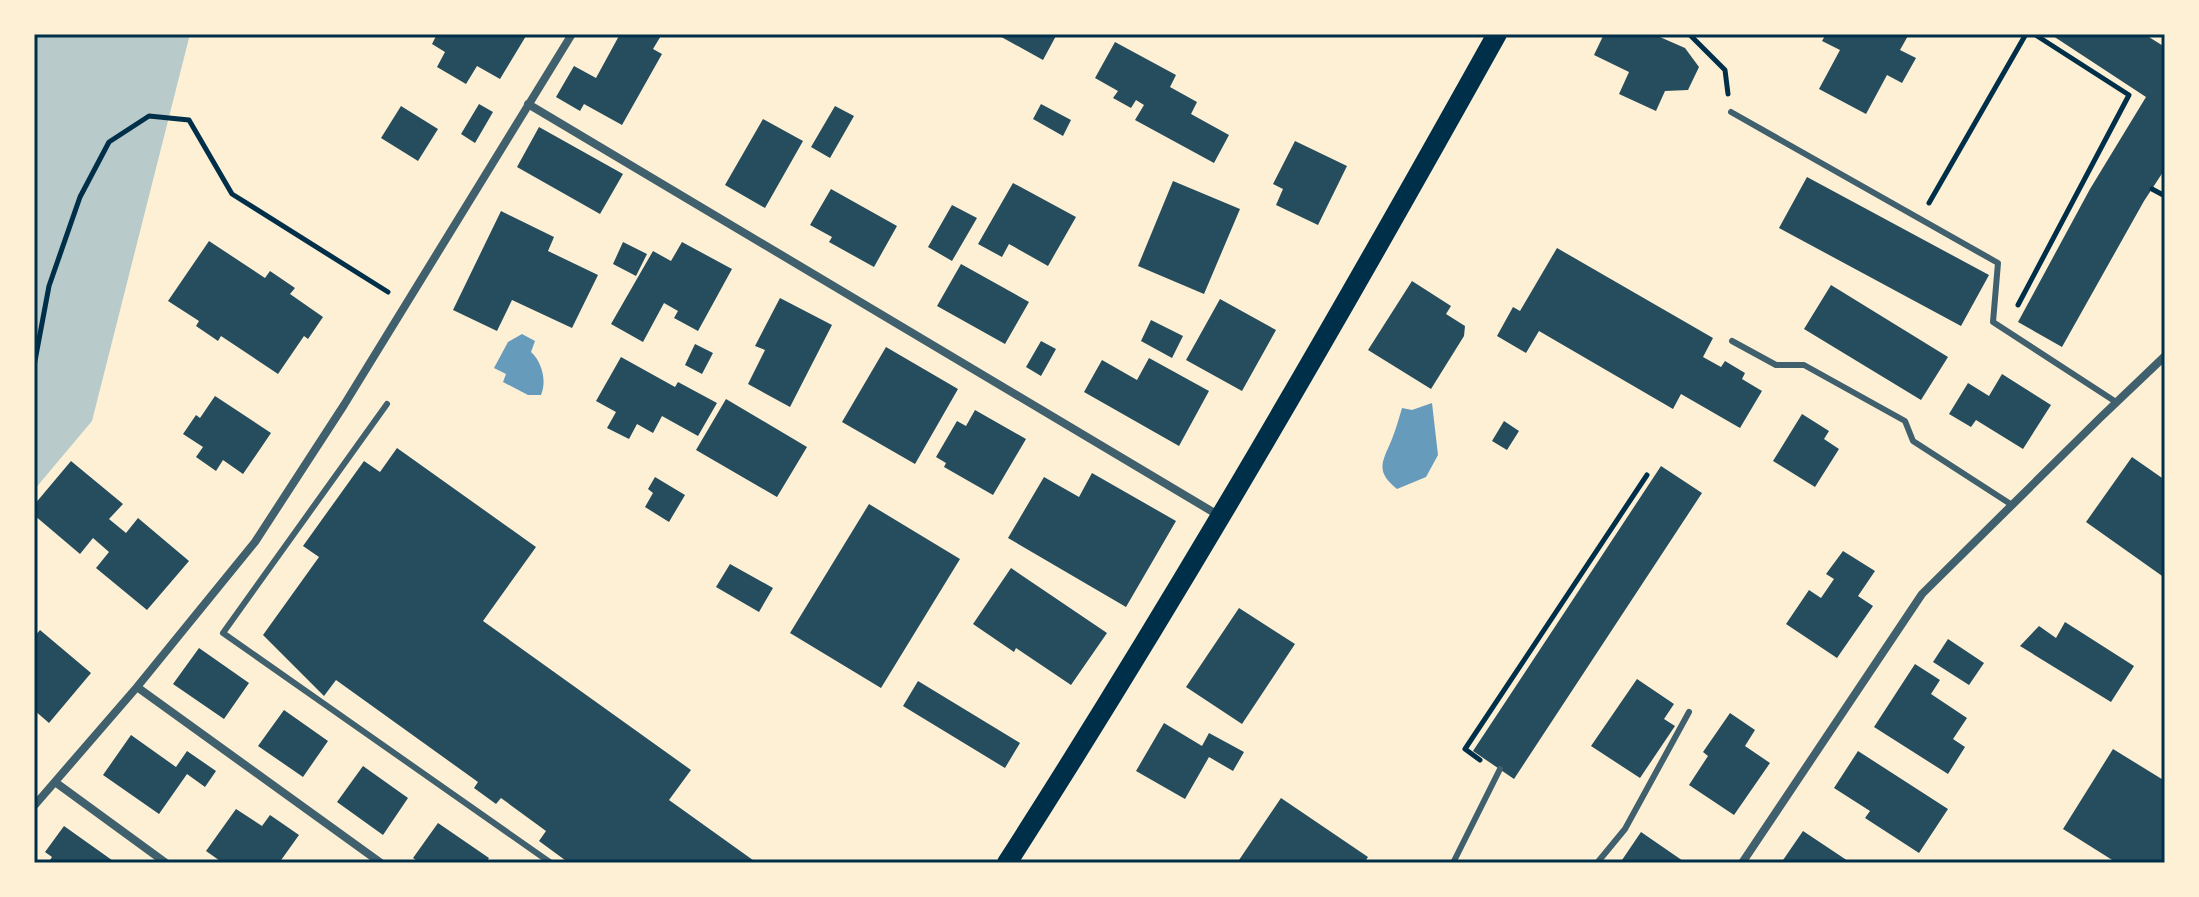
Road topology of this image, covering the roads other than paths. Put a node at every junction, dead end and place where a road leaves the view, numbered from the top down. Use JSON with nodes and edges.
{"nodes":[{"id":1,"x":572,"y":34,"type":"edge"},
{"id":2,"x":1497,"y":34,"type":"edge"},
{"id":3,"x":528,"y":104,"type":"junction"},
{"id":4,"x":1731,"y":112,"type":"road end"},
{"id":5,"x":1732,"y":341,"type":"dead end"},
{"id":6,"x":2165,"y":356,"type":"edge"},
{"id":7,"x":2116,"y":402,"type":"junction"},
{"id":8,"x":387,"y":404,"type":"dead end"},
{"id":9,"x":2012,"y":505,"type":"junction"},
{"id":10,"x":1220,"y":516,"type":"junction"},
{"id":11,"x":137,"y":687,"type":"junction"},
{"id":12,"x":1689,"y":712,"type":"dead end"},
{"id":13,"x":1500,"y":769,"type":"dead end"},
{"id":14,"x":55,"y":782,"type":"junction"},
{"id":15,"x":34,"y":806,"type":"edge"},
{"id":16,"x":166,"y":863,"type":"edge"},
{"id":17,"x":381,"y":863,"type":"edge"},
{"id":18,"x":551,"y":863,"type":"edge"},
{"id":19,"x":1007,"y":863,"type":"edge"},
{"id":20,"x":1453,"y":863,"type":"edge"},
{"id":21,"x":1597,"y":863,"type":"edge"},
{"id":22,"x":1742,"y":863,"type":"edge"}],
"edges":[{"from":1,"to":3,"type":"street"},
{"from":2,"to":10,"type":"main road"},
{"from":3,"to":10,"type":"street"},
{"from":3,"to":11,"type":"street"},
{"from":4,"to":7,"type":"lane"},
{"from":5,"to":9,"type":"lane"},
{"from":6,"to":7,"type":"street"},
{"from":7,"to":9,"type":"street"},
{"from":8,"to":18,"type":"lane"},
{"from":9,"to":22,"type":"street"},
{"from":10,"to":19,"type":"main road"},
{"from":11,"to":14,"type":"street"},
{"from":11,"to":17,"type":"street"},
{"from":12,"to":21,"type":"lane"},
{"from":13,"to":20,"type":"lane"},
{"from":14,"to":15,"type":"street"},
{"from":14,"to":16,"type":"street"}]}
